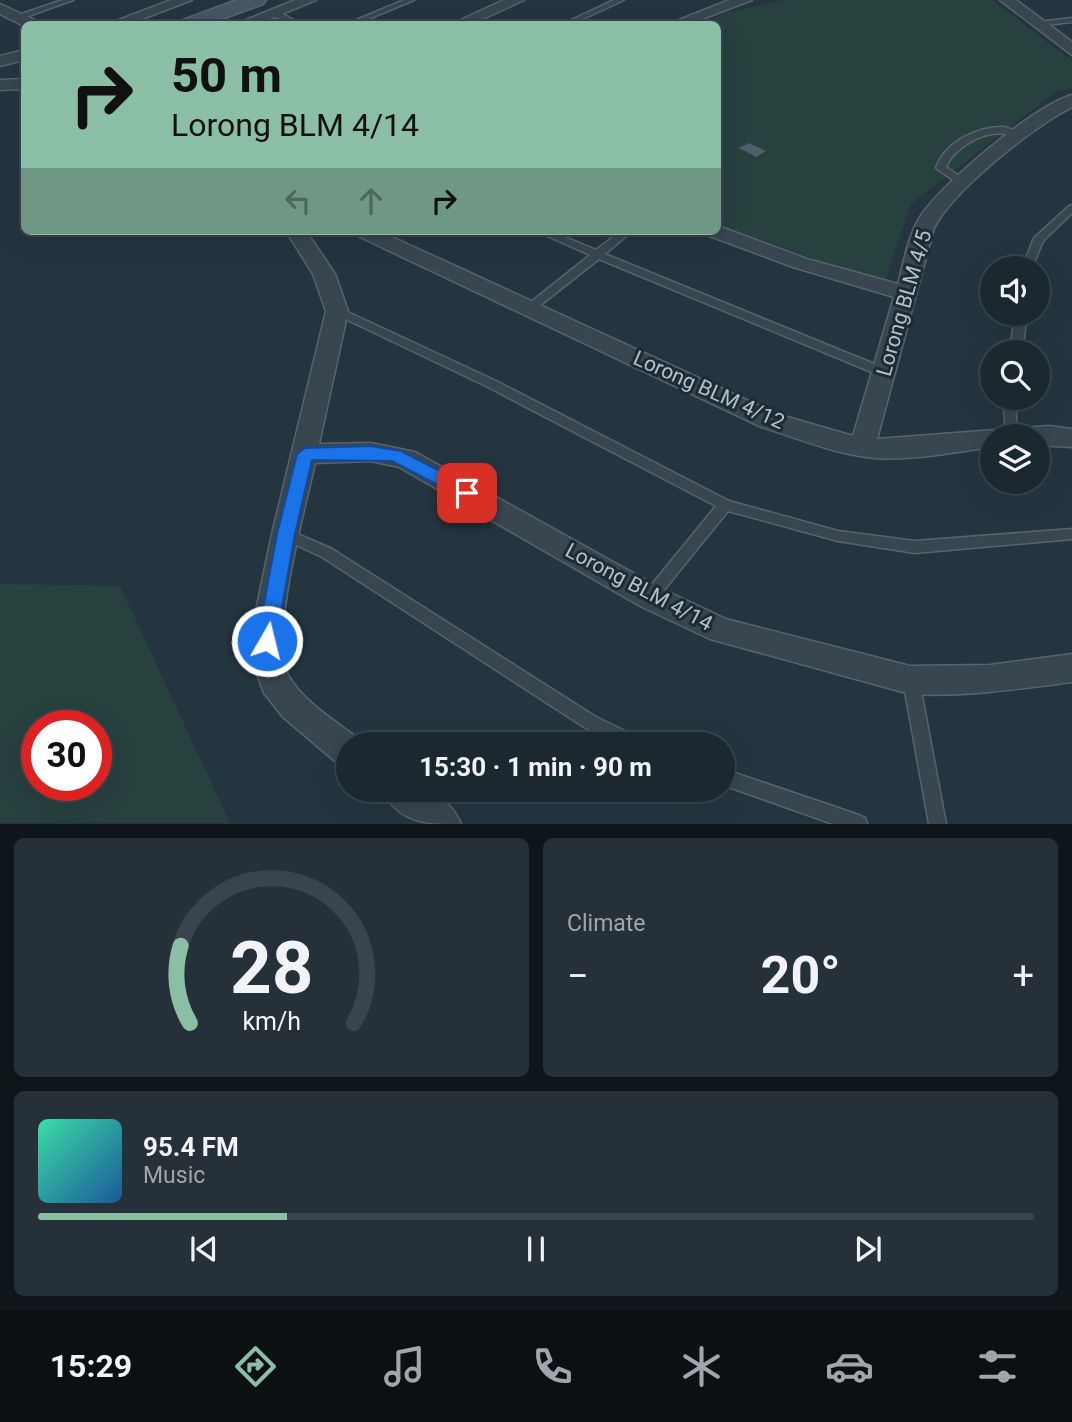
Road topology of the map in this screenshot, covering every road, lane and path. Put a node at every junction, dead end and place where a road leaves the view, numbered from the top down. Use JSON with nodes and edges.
{"nodes":[{"id":1,"x":69,"y":0,"type":"edge"},
{"id":2,"x":185,"y":0,"type":"edge"},
{"id":3,"x":256,"y":0,"type":"edge"},
{"id":4,"x":309,"y":0,"type":"edge"},
{"id":5,"x":410,"y":0,"type":"edge"},
{"id":6,"x":516,"y":0,"type":"edge"},
{"id":7,"x":620,"y":0,"type":"edge"},
{"id":8,"x":696,"y":0,"type":"edge"},
{"id":9,"x":746,"y":0,"type":"edge"},
{"id":10,"x":1007,"y":0,"type":"edge"},
{"id":11,"x":0,"y":8,"type":"edge"},
{"id":12,"x":713,"y":9,"type":"junction"},
{"id":13,"x":274,"y":13,"type":"junction"},
{"id":14,"x":17,"y":17,"type":"junction"},
{"id":15,"x":1072,"y":20,"type":"edge"},
{"id":16,"x":26,"y":21,"type":"edge"},
{"id":17,"x":125,"y":21,"type":"edge"},
{"id":18,"x":198,"y":21,"type":"edge"},
{"id":19,"x":252,"y":21,"type":"edge"},
{"id":20,"x":291,"y":21,"type":"edge"},
{"id":21,"x":358,"y":21,"type":"edge"},
{"id":22,"x":467,"y":21,"type":"edge"},
{"id":23,"x":574,"y":21,"type":"edge"},
{"id":24,"x":686,"y":21,"type":"edge"},
{"id":25,"x":1038,"y":24,"type":"junction"},
{"id":26,"x":1072,"y":50,"type":"edge"},
{"id":27,"x":21,"y":56,"type":"edge"},
{"id":28,"x":0,"y":61,"type":"edge"},
{"id":29,"x":21,"y":84,"type":"edge"},
{"id":30,"x":0,"y":85,"type":"edge"},
{"id":31,"x":1072,"y":100,"type":"edge"},
{"id":32,"x":1022,"y":134,"type":"junction"},
{"id":33,"x":963,"y":183,"type":"junction"},
{"id":34,"x":1072,"y":208,"type":"edge"},
{"id":35,"x":721,"y":234,"type":"edge"},
{"id":36,"x":299,"y":235,"type":"edge"},
{"id":37,"x":371,"y":235,"type":"edge"},
{"id":38,"x":550,"y":235,"type":"edge"},
{"id":39,"x":622,"y":235,"type":"edge"},
{"id":40,"x":597,"y":255,"type":"junction"},
{"id":41,"x":1032,"y":256,"type":"edge"},
{"id":42,"x":906,"y":293,"type":"junction"},
{"id":43,"x":530,"y":308,"type":"junction"},
{"id":44,"x":337,"y":311,"type":"junction"},
{"id":45,"x":885,"y":373,"type":"junction"},
{"id":46,"x":1050,"y":437,"type":"edge"},
{"id":47,"x":980,"y":438,"type":"edge"},
{"id":48,"x":1072,"y":438,"type":"edge"},
{"id":49,"x":863,"y":446,"type":"junction"},
{"id":50,"x":305,"y":454,"type":"junction"},
{"id":51,"x":725,"y":505,"type":"junction"},
{"id":52,"x":286,"y":534,"type":"junction"},
{"id":53,"x":1072,"y":534,"type":"edge"},
{"id":54,"x":650,"y":597,"type":"junction"},
{"id":55,"x":1072,"y":668,"type":"edge"},
{"id":56,"x":911,"y":680,"type":"junction"},
{"id":57,"x":610,"y":732,"type":"edge"},
{"id":58,"x":336,"y":741,"type":"edge"},
{"id":59,"x":735,"y":781,"type":"edge"},
{"id":60,"x":416,"y":802,"type":"edge"},
{"id":61,"x":444,"y":824,"type":"edge"},
{"id":62,"x":859,"y":824,"type":"edge"},
{"id":63,"x":938,"y":824,"type":"edge"}],
"edges":[{"from":1,"to":14,"type":"lane"},
{"from":2,"to":17,"type":"street"},
{"from":3,"to":18,"type":"street"},
{"from":4,"to":13,"type":"street"},
{"from":5,"to":21,"type":"lane"},
{"from":6,"to":22,"type":"street"},
{"from":7,"to":23,"type":"lane"},
{"from":8,"to":12,"type":"street"},
{"from":9,"to":12,"type":"street"},
{"from":10,"to":25,"type":"street"},
{"from":11,"to":14,"type":"street"},
{"from":12,"to":24,"type":"street"},
{"from":13,"to":19,"type":"street"},
{"from":13,"to":20,"type":"lane"},
{"from":14,"to":16,"type":"street"},
{"from":15,"to":25,"type":"lane"},
{"from":25,"to":26,"type":"street"},
{"from":27,"to":28,"type":"street"},
{"from":29,"to":30,"type":"street"},
{"from":31,"to":32,"type":"street","name":"Lorong BLM 4/5"},
{"from":32,"to":33,"type":"street","name":"Lorong BLM 4/5"},
{"from":32,"to":33,"type":"lane"},
{"from":33,"to":42,"type":"street","name":"Lorong BLM 4/5"},
{"from":34,"to":41,"type":"lane"},
{"from":35,"to":42,"type":"street"},
{"from":36,"to":44,"type":"street"},
{"from":37,"to":43,"type":"street","name":"Lorong BLM 4/12"},
{"from":38,"to":40,"type":"lane"},
{"from":39,"to":40,"type":"lane"},
{"from":40,"to":43,"type":"lane"},
{"from":40,"to":45,"type":"lane"},
{"from":42,"to":45,"type":"street","name":"Lorong BLM 4/5"},
{"from":43,"to":49,"type":"street","name":"Lorong BLM 4/12"},
{"from":44,"to":50,"type":"street"},
{"from":44,"to":51,"type":"lane"},
{"from":45,"to":49,"type":"street","name":"Lorong BLM 4/5"},
{"from":46,"to":48,"type":"street","name":"Lorong BLM 4/12"},
{"from":47,"to":49,"type":"street","name":"Lorong BLM 4/12"},
{"from":50,"to":52,"type":"street"},
{"from":50,"to":54,"type":"street","name":"Lorong BLM 4/14"},
{"from":51,"to":53,"type":"lane"},
{"from":51,"to":54,"type":"lane"},
{"from":52,"to":57,"type":"lane"},
{"from":52,"to":58,"type":"street"},
{"from":54,"to":56,"type":"street","name":"Lorong BLM 4/14"},
{"from":55,"to":56,"type":"street","name":"Lorong BLM 4/14"},
{"from":56,"to":63,"type":"lane"},
{"from":59,"to":62,"type":"lane"},
{"from":60,"to":61,"type":"street"}]}
